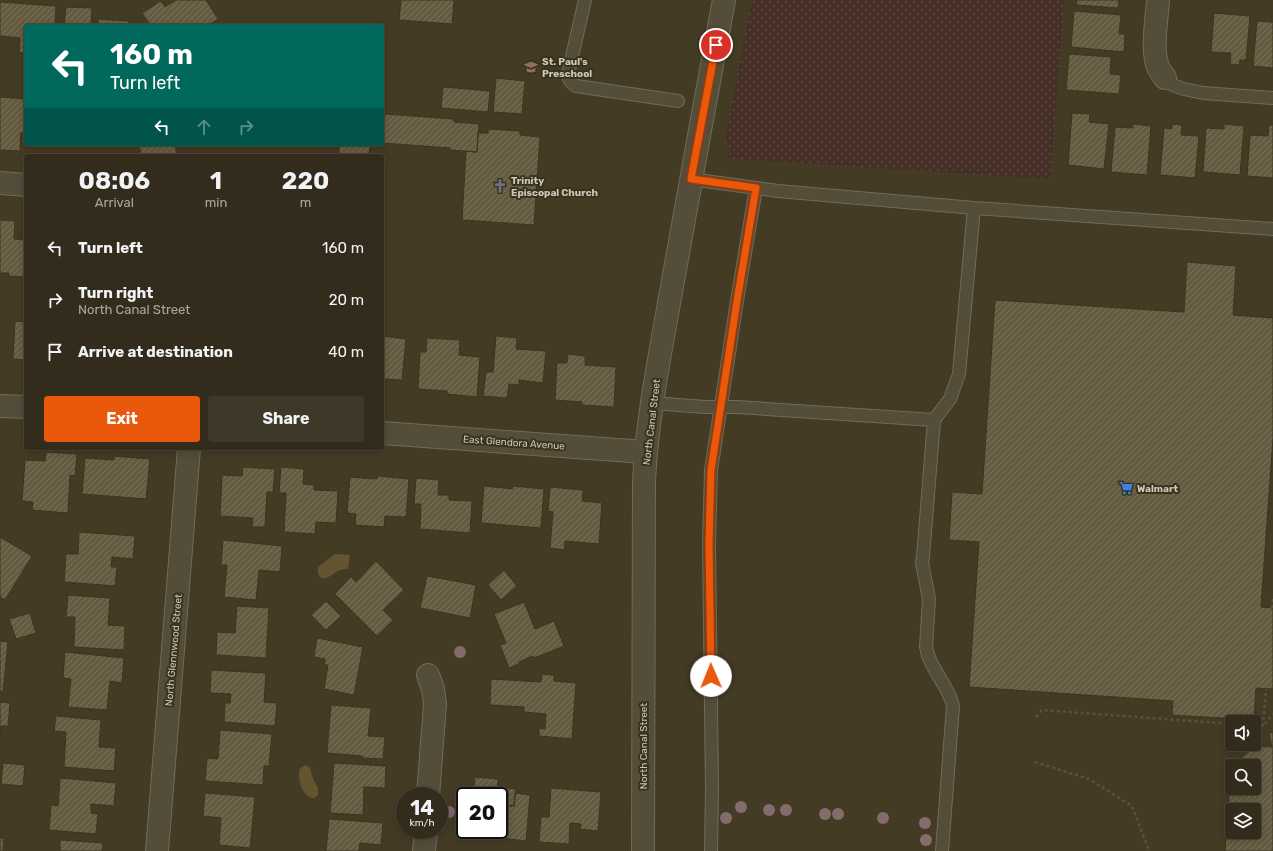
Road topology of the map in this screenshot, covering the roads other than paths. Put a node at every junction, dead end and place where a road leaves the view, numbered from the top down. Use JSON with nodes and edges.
{"nodes":[{"id":1,"x":585,"y":0,"type":"edge"},
{"id":2,"x":724,"y":0,"type":"edge"},
{"id":3,"x":1158,"y":0,"type":"edge"},
{"id":4,"x":1165,"y":78,"type":"joint"},
{"id":5,"x":1273,"y":98,"type":"edge"},
{"id":6,"x":678,"y":101,"type":"dead end"},
{"id":7,"x":691,"y":179,"type":"junction"},
{"id":8,"x":0,"y":183,"type":"edge"},
{"id":9,"x":24,"y":185,"type":"edge"},
{"id":10,"x":756,"y":188,"type":"junction"},
{"id":11,"x":974,"y":208,"type":"junction"},
{"id":12,"x":1273,"y":229,"type":"edge"},
{"id":13,"x":652,"y":402,"type":"junction"},
{"id":14,"x":0,"y":406,"type":"edge"},
{"id":15,"x":24,"y":407,"type":"edge"},
{"id":16,"x":720,"y":407,"type":"junction"},
{"id":17,"x":934,"y":420,"type":"junction"},
{"id":18,"x":384,"y":433,"type":"edge"},
{"id":19,"x":189,"y":450,"type":"edge"},
{"id":20,"x":645,"y":452,"type":"junction"},
{"id":21,"x":428,"y":675,"type":"dead end"},
{"id":22,"x":429,"y":787,"type":"edge"},
{"id":23,"x":425,"y":839,"type":"edge"},
{"id":24,"x":157,"y":851,"type":"edge"},
{"id":25,"x":424,"y":851,"type":"edge"},
{"id":26,"x":643,"y":851,"type":"edge"},
{"id":27,"x":711,"y":851,"type":"edge"},
{"id":28,"x":942,"y":851,"type":"edge"}],
"edges":[{"from":1,"to":6,"type":"lane"},
{"from":2,"to":7,"type":"street","name":"North Canal Street"},
{"from":3,"to":4,"type":"street"},
{"from":4,"to":5,"type":"lane"},
{"from":7,"to":10,"type":"lane"},
{"from":7,"to":13,"type":"street","name":"North Canal Street"},
{"from":8,"to":9,"type":"street"},
{"from":10,"to":11,"type":"lane"},
{"from":10,"to":16,"type":"lane"},
{"from":11,"to":12,"type":"lane"},
{"from":11,"to":17,"type":"lane"},
{"from":13,"to":16,"type":"lane"},
{"from":13,"to":20,"type":"street","name":"North Canal Street"},
{"from":14,"to":15,"type":"street"},
{"from":16,"to":17,"type":"lane"},
{"from":16,"to":27,"type":"lane"},
{"from":17,"to":28,"type":"lane"},
{"from":18,"to":20,"type":"street","name":"East Glendora Avenue"},
{"from":19,"to":24,"type":"street","name":"North Glennwood Street"},
{"from":20,"to":26,"type":"street","name":"North Canal Street"},
{"from":21,"to":22,"type":"street"},
{"from":23,"to":25,"type":"street"}]}
